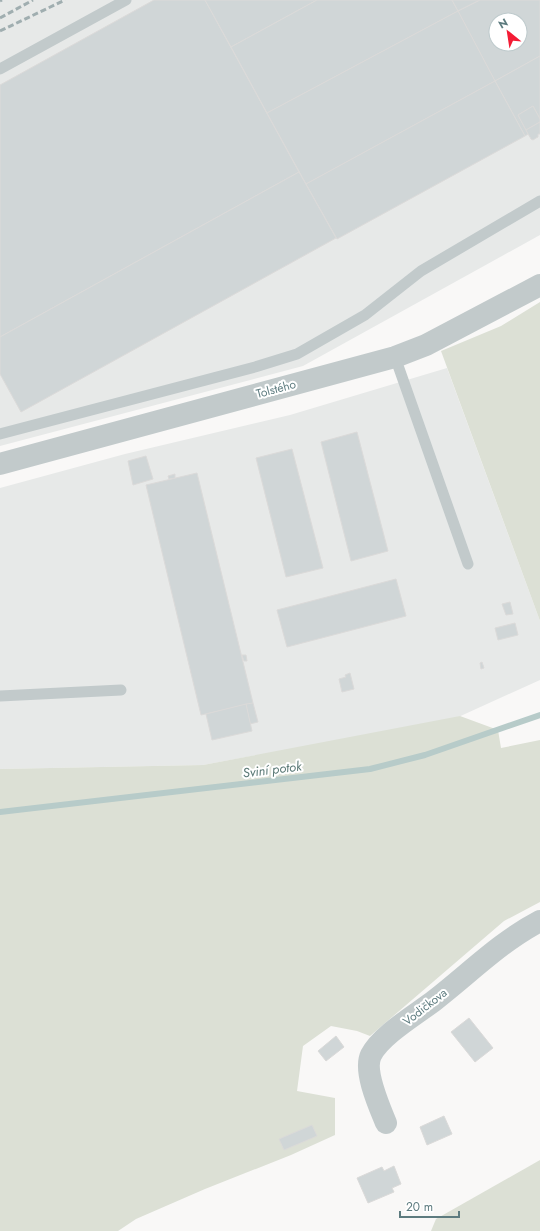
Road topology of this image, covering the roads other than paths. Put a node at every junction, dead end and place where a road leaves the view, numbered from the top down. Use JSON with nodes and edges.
{"nodes":[{"id":1,"x":126,"y":0,"type":"edge"},
{"id":2,"x":0,"y":69,"type":"edge"},
{"id":3,"x":540,"y":201,"type":"edge"},
{"id":4,"x":540,"y":285,"type":"edge"},
{"id":5,"x":395,"y":357,"type":"junction"},
{"id":6,"x":0,"y":434,"type":"edge"},
{"id":7,"x":0,"y":464,"type":"edge"},
{"id":8,"x":468,"y":564,"type":"dead end"},
{"id":9,"x":121,"y":690,"type":"dead end"},
{"id":10,"x":0,"y":696,"type":"edge"},
{"id":11,"x":540,"y":921,"type":"edge"},
{"id":12,"x":386,"y":1123,"type":"dead end"}],
"edges":[{"from":1,"to":2,"type":"lane"},
{"from":3,"to":6,"type":"lane"},
{"from":4,"to":5,"type":"street","name":"Tolstého"},
{"from":5,"to":7,"type":"street","name":"Tolstého"},
{"from":5,"to":8,"type":"lane"},
{"from":9,"to":10,"type":"lane"},
{"from":11,"to":12,"type":"street","name":"Vodičkova"}]}
